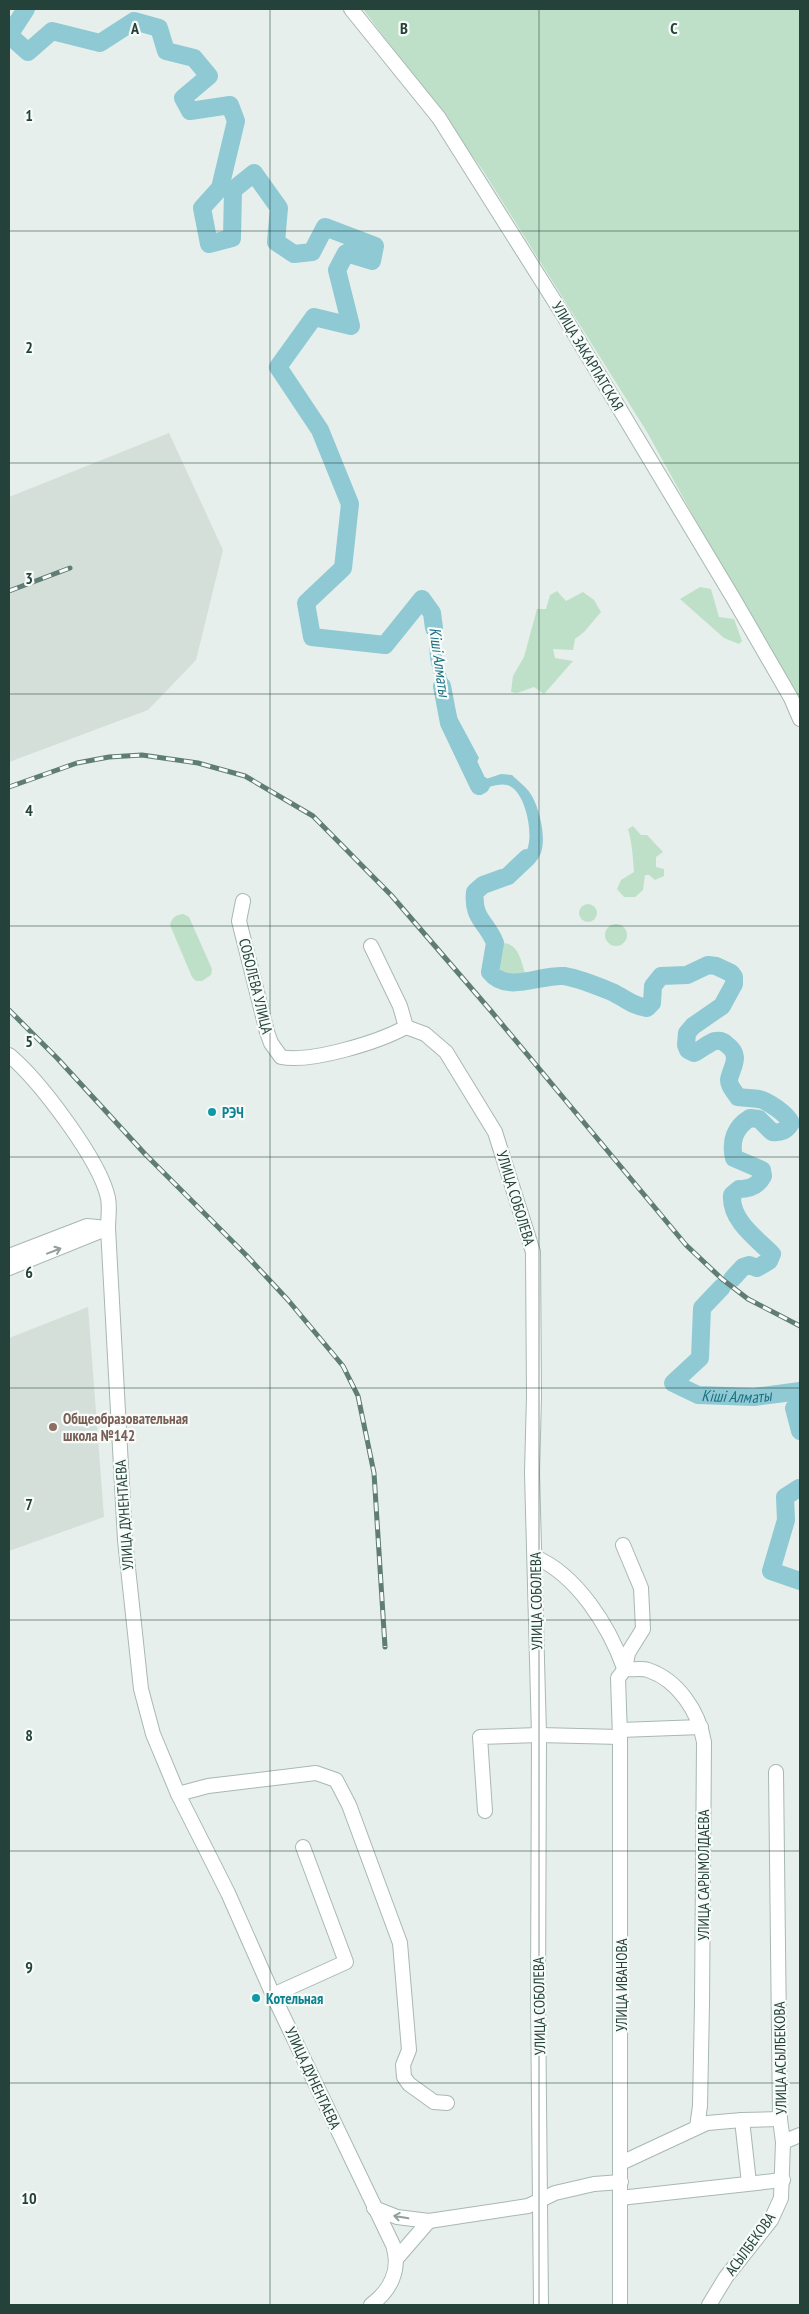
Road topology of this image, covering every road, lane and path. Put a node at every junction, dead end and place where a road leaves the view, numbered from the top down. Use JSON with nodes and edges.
{"nodes":[{"id":1,"x":351,"y":9,"type":"edge"},
{"id":2,"x":800,"y":720,"type":"edge"},
{"id":3,"x":243,"y":900,"type":"dead end"},
{"id":4,"x":372,"y":946,"type":"dead end"},
{"id":5,"x":406,"y":1027,"type":"junction"},
{"id":6,"x":9,"y":1054,"type":"edge"},
{"id":7,"x":108,"y":1228,"type":"junction"},
{"id":8,"x":9,"y":1256,"type":"edge"},
{"id":9,"x":9,"y":1268,"type":"edge"},
{"id":10,"x":623,"y":1545,"type":"dead end"},
{"id":11,"x":535,"y":1557,"type":"junction"},
{"id":12,"x":624,"y":1669,"type":"junction"},
{"id":13,"x":701,"y":1727,"type":"junction"},
{"id":14,"x":620,"y":1733,"type":"junction"},
{"id":15,"x":539,"y":1735,"type":"junction"},
{"id":16,"x":776,"y":1772,"type":"dead end"},
{"id":17,"x":178,"y":1794,"type":"junction"},
{"id":18,"x":485,"y":1811,"type":"dead end"},
{"id":19,"x":303,"y":1847,"type":"dead end"},
{"id":20,"x":273,"y":1995,"type":"junction"},
{"id":21,"x":447,"y":2103,"type":"dead end"},
{"id":22,"x":780,"y":2119,"type":"junction"},
{"id":23,"x":742,"y":2120,"type":"junction"},
{"id":24,"x":697,"y":2126,"type":"junction"},
{"id":25,"x":800,"y":2136,"type":"edge"},
{"id":26,"x":783,"y":2142,"type":"junction"},
{"id":27,"x":621,"y":2163,"type":"junction"},
{"id":28,"x":783,"y":2180,"type":"junction"},
{"id":29,"x":621,"y":2182,"type":"junction"},
{"id":30,"x":749,"y":2183,"type":"junction"},
{"id":31,"x":620,"y":2198,"type":"junction"},
{"id":32,"x":542,"y":2201,"type":"junction"},
{"id":33,"x":374,"y":2208,"type":"junction"},
{"id":34,"x":429,"y":2222,"type":"junction"},
{"id":35,"x":397,"y":2258,"type":"junction"},
{"id":36,"x":371,"y":2305,"type":"edge"},
{"id":37,"x":541,"y":2305,"type":"edge"},
{"id":38,"x":620,"y":2305,"type":"edge"},
{"id":39,"x":709,"y":2305,"type":"edge"}],
"edges":[{"from":1,"to":2,"type":"street","name":"УЛИЦА ЗАКАРПАТСКАЯ"},
{"from":3,"to":5,"type":"street","name":"СОБОЛЕВА УЛИЦА"},
{"from":4,"to":5,"type":"street"},
{"from":5,"to":11,"type":"street","name":"УЛИЦА СОБОЛЕВА"},
{"from":6,"to":7,"type":"street","name":"УЛИЦА ДУНЕНТАЕВА"},
{"from":7,"to":8,"type":"street"},
{"from":9,"to":7,"type":"street","one_way":true},
{"from":7,"to":17,"type":"street","name":"УЛИЦА ДУНЕНТАЕВА"},
{"from":10,"to":12,"type":"street","name":"УЛИЦА ИВАНОВА"},
{"from":11,"to":12,"type":"street"},
{"from":11,"to":15,"type":"street","name":"УЛИЦА СОБОЛЕВА"},
{"from":12,"to":13,"type":"street","name":"УЛИЦА САРЫМОЛДАЕВА"},
{"from":12,"to":14,"type":"street","name":"УЛИЦА ИВАНОВА"},
{"from":13,"to":14,"type":"street"},
{"from":13,"to":24,"type":"street","name":"УЛИЦА САРЫМОЛДАЕВА"},
{"from":14,"to":15,"type":"street"},
{"from":14,"to":27,"type":"street","name":"УЛИЦА ИВАНОВА"},
{"from":15,"to":18,"type":"street"},
{"from":15,"to":32,"type":"street","name":"УЛИЦА СОБОЛЕВА"},
{"from":16,"to":22,"type":"street","name":"УЛИЦА АСЫЛБЕКОВА"},
{"from":17,"to":20,"type":"street","name":"УЛИЦА ДУНЕНТАЕВА"},
{"from":17,"to":21,"type":"street"},
{"from":19,"to":20,"type":"street"},
{"from":20,"to":33,"type":"street","name":"УЛИЦА ДУНЕНТАЕВА"},
{"from":22,"to":23,"type":"street"},
{"from":22,"to":26,"type":"street","name":"УЛИЦА АСЫЛБЕКОВА"},
{"from":23,"to":24,"type":"street"},
{"from":23,"to":30,"type":"street"},
{"from":24,"to":27,"type":"street"},
{"from":25,"to":26,"type":"street"},
{"from":26,"to":28,"type":"street","name":"УЛИЦА АСЫЛБЕКОВА"},
{"from":27,"to":29,"type":"street","name":"УЛИЦА ИВАНОВА"},
{"from":28,"to":30,"type":"street"},
{"from":28,"to":39,"type":"street","name":"АСЫЛБЕКОВА"},
{"from":29,"to":31,"type":"street","name":"УЛИЦА ИВАНОВА"},
{"from":29,"to":32,"type":"street"},
{"from":30,"to":31,"type":"street"},
{"from":31,"to":38,"type":"street","name":"УЛИЦА ИВАНОВА"},
{"from":32,"to":34,"type":"street"},
{"from":32,"to":37,"type":"street","name":"УЛИЦА СОБОЛЕВА"},
{"from":34,"to":33,"type":"street","one_way":true},
{"from":33,"to":35,"type":"street","name":"УЛИЦА ДУНЕНТАЕВА"},
{"from":34,"to":35,"type":"street"},
{"from":35,"to":36,"type":"street"}]}
